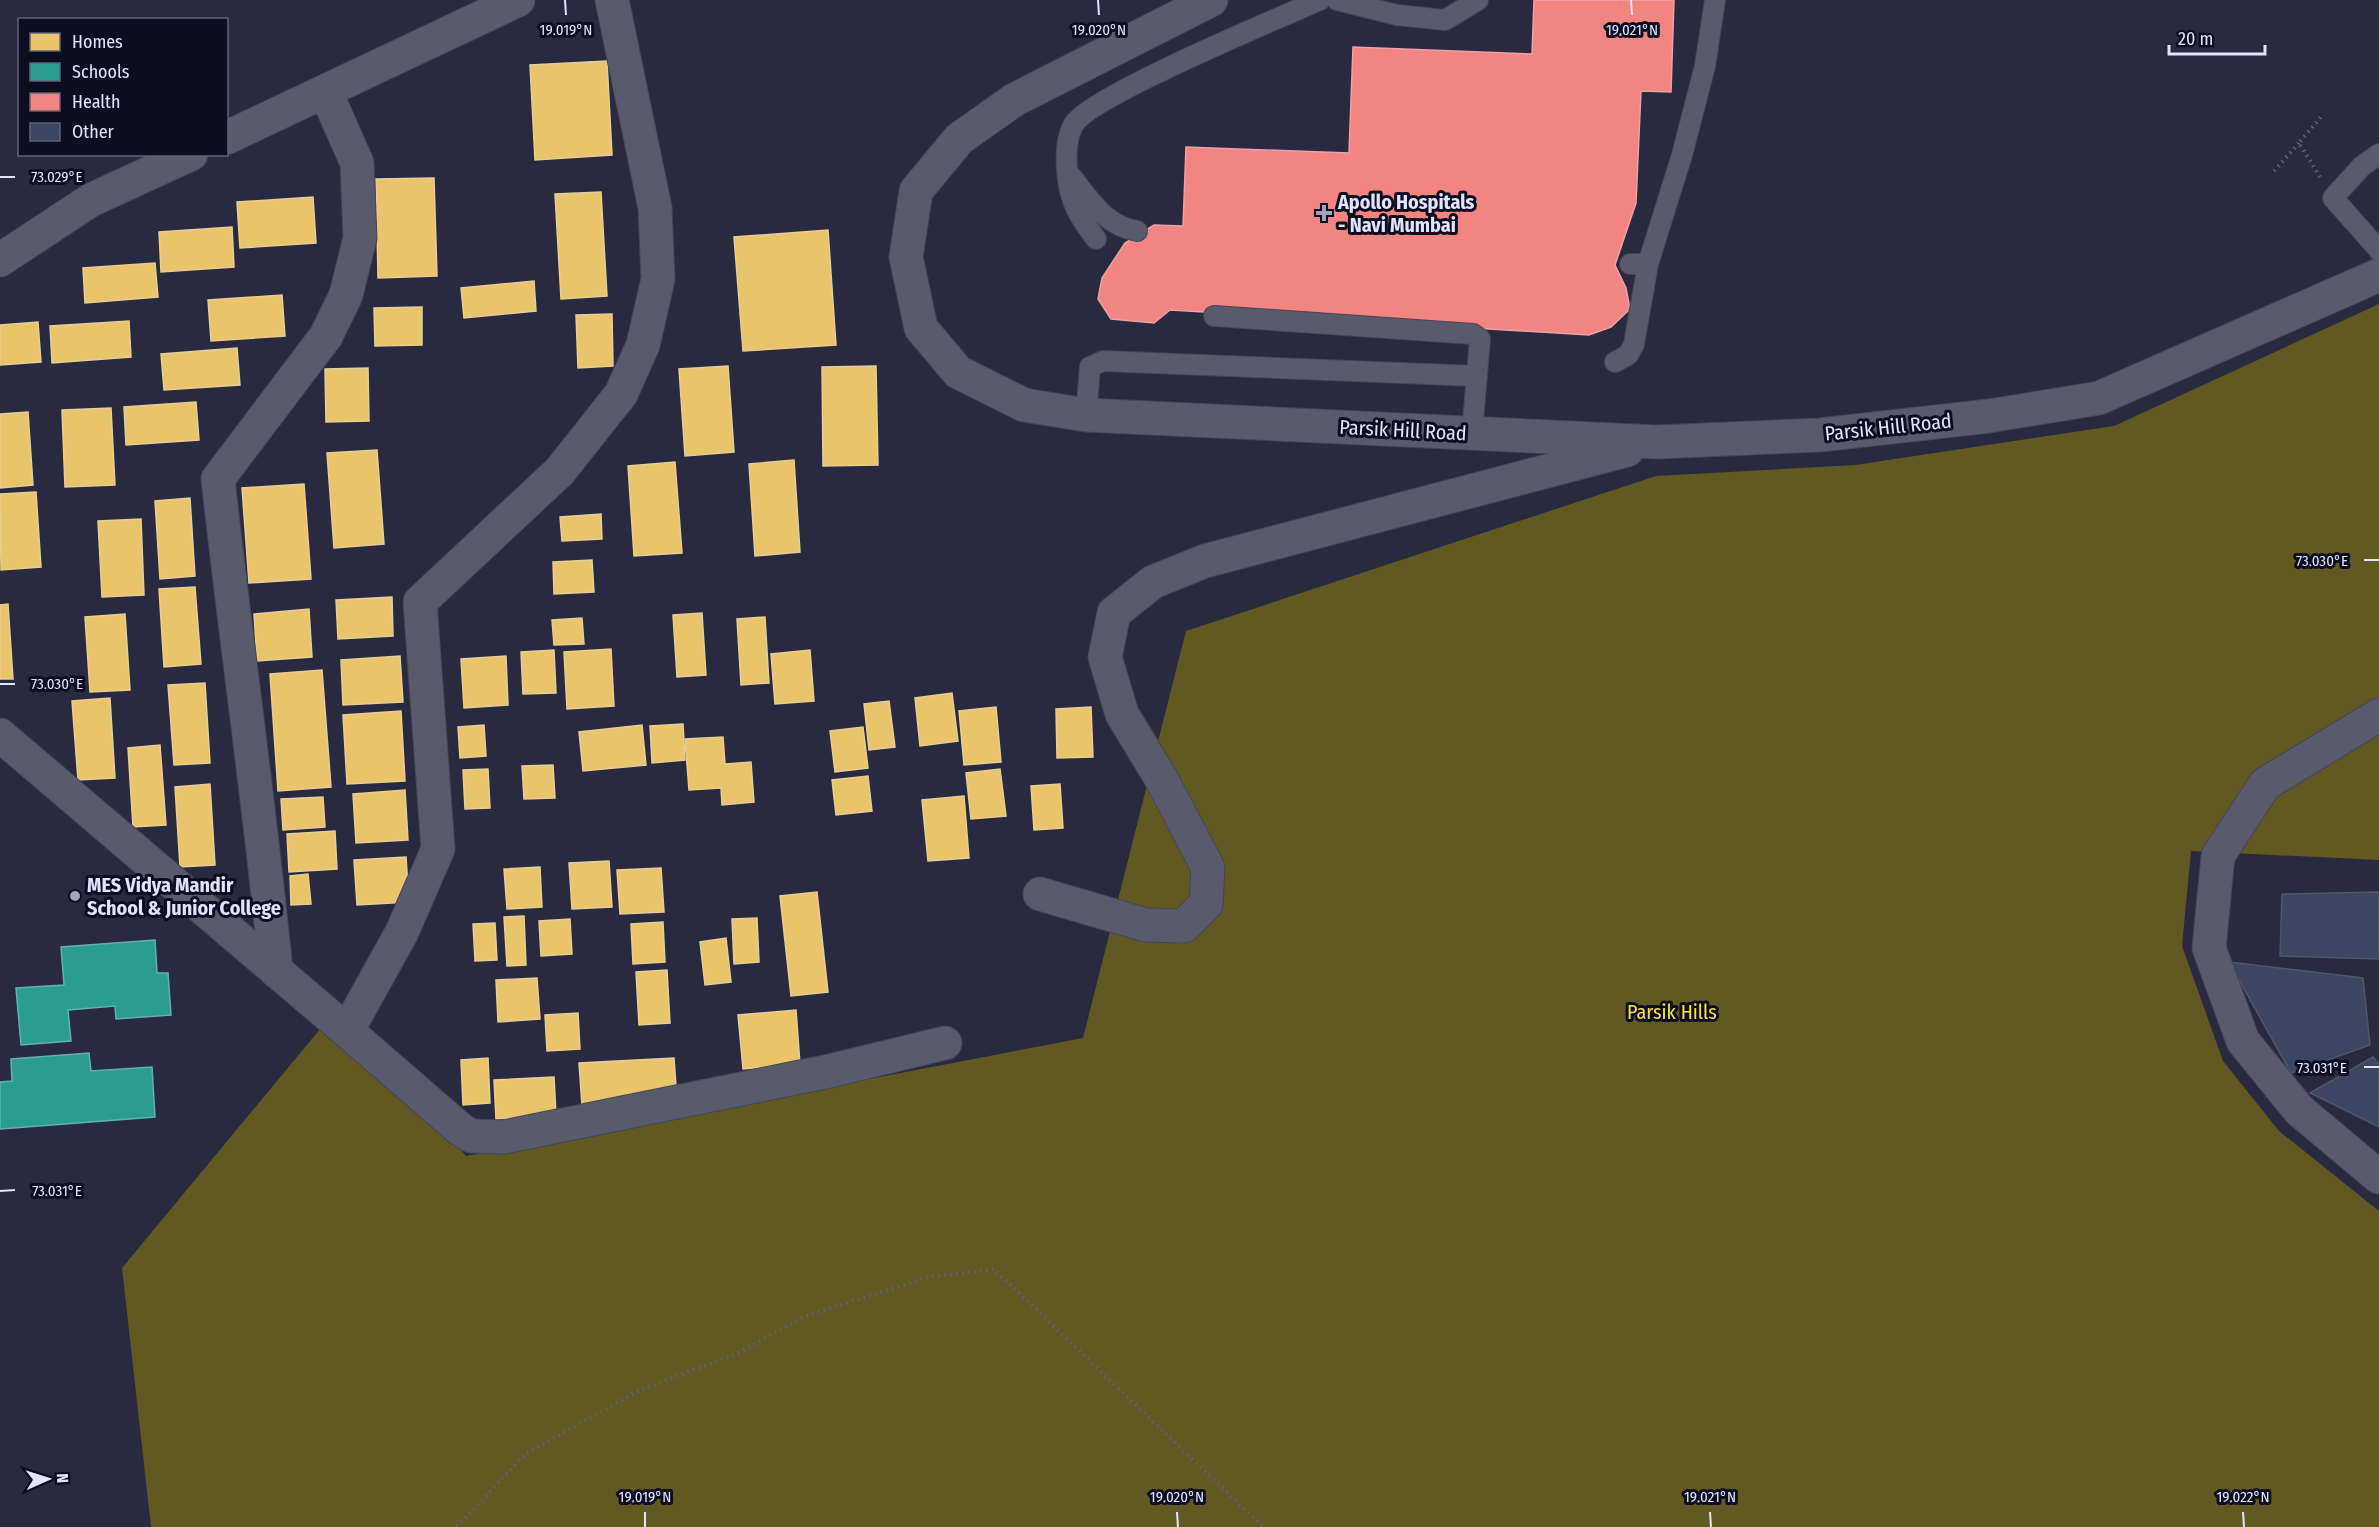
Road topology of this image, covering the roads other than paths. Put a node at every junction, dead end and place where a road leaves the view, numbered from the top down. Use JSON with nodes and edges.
{"nodes":[{"id":1,"x":518,"y":0,"type":"edge"},
{"id":2,"x":612,"y":0,"type":"edge"},
{"id":3,"x":1211,"y":0,"type":"edge"},
{"id":4,"x":1320,"y":0,"type":"edge"},
{"id":5,"x":1337,"y":0,"type":"edge"},
{"id":6,"x":1478,"y":0,"type":"edge"},
{"id":7,"x":1715,"y":0,"type":"edge"},
{"id":8,"x":326,"y":93,"type":"junction"},
{"id":9,"x":228,"y":137,"type":"edge"},
{"id":10,"x":2379,"y":153,"type":"edge"},
{"id":11,"x":187,"y":156,"type":"edge"},
{"id":12,"x":1068,"y":171,"type":"junction"},
{"id":13,"x":1137,"y":231,"type":"dead end"},
{"id":14,"x":1096,"y":239,"type":"dead end"},
{"id":15,"x":2379,"y":250,"type":"edge"},
{"id":16,"x":0,"y":260,"type":"edge"},
{"id":17,"x":2379,"y":275,"type":"edge"},
{"id":18,"x":1214,"y":316,"type":"dead end"},
{"id":19,"x":1615,"y":362,"type":"dead end"},
{"id":20,"x":1477,"y":376,"type":"junction"},
{"id":21,"x":1086,"y":415,"type":"junction"},
{"id":22,"x":1472,"y":433,"type":"junction"},
{"id":23,"x":1657,"y":442,"type":"junction"},
{"id":24,"x":2379,"y":715,"type":"edge"},
{"id":25,"x":0,"y":735,"type":"edge"},
{"id":26,"x":1040,"y":894,"type":"dead end"},
{"id":27,"x":276,"y":971,"type":"junction"},
{"id":28,"x":347,"y":1030,"type":"junction"},
{"id":29,"x":945,"y":1043,"type":"dead end"},
{"id":30,"x":2379,"y":1177,"type":"edge"}],
"edges":[{"from":1,"to":8,"type":"street"},
{"from":2,"to":28,"type":"street"},
{"from":3,"to":21,"type":"street","name":"Parsik Hill Road"},
{"from":4,"to":12,"type":"lane"},
{"from":5,"to":6,"type":"lane"},
{"from":7,"to":19,"type":"lane"},
{"from":8,"to":9,"type":"street"},
{"from":8,"to":27,"type":"street"},
{"from":10,"to":15,"type":"lane"},
{"from":11,"to":16,"type":"street"},
{"from":12,"to":13,"type":"lane"},
{"from":12,"to":14,"type":"lane"},
{"from":17,"to":23,"type":"street","name":"Parsik Hill Road"},
{"from":18,"to":20,"type":"lane"},
{"from":20,"to":21,"type":"lane"},
{"from":20,"to":22,"type":"lane"},
{"from":21,"to":22,"type":"street","name":"Parsik Hill Road"},
{"from":22,"to":23,"type":"street","name":"Parsik Hill Road"},
{"from":23,"to":26,"type":"street"},
{"from":24,"to":30,"type":"street"},
{"from":25,"to":27,"type":"street"},
{"from":27,"to":28,"type":"street"},
{"from":28,"to":29,"type":"street"}]}
